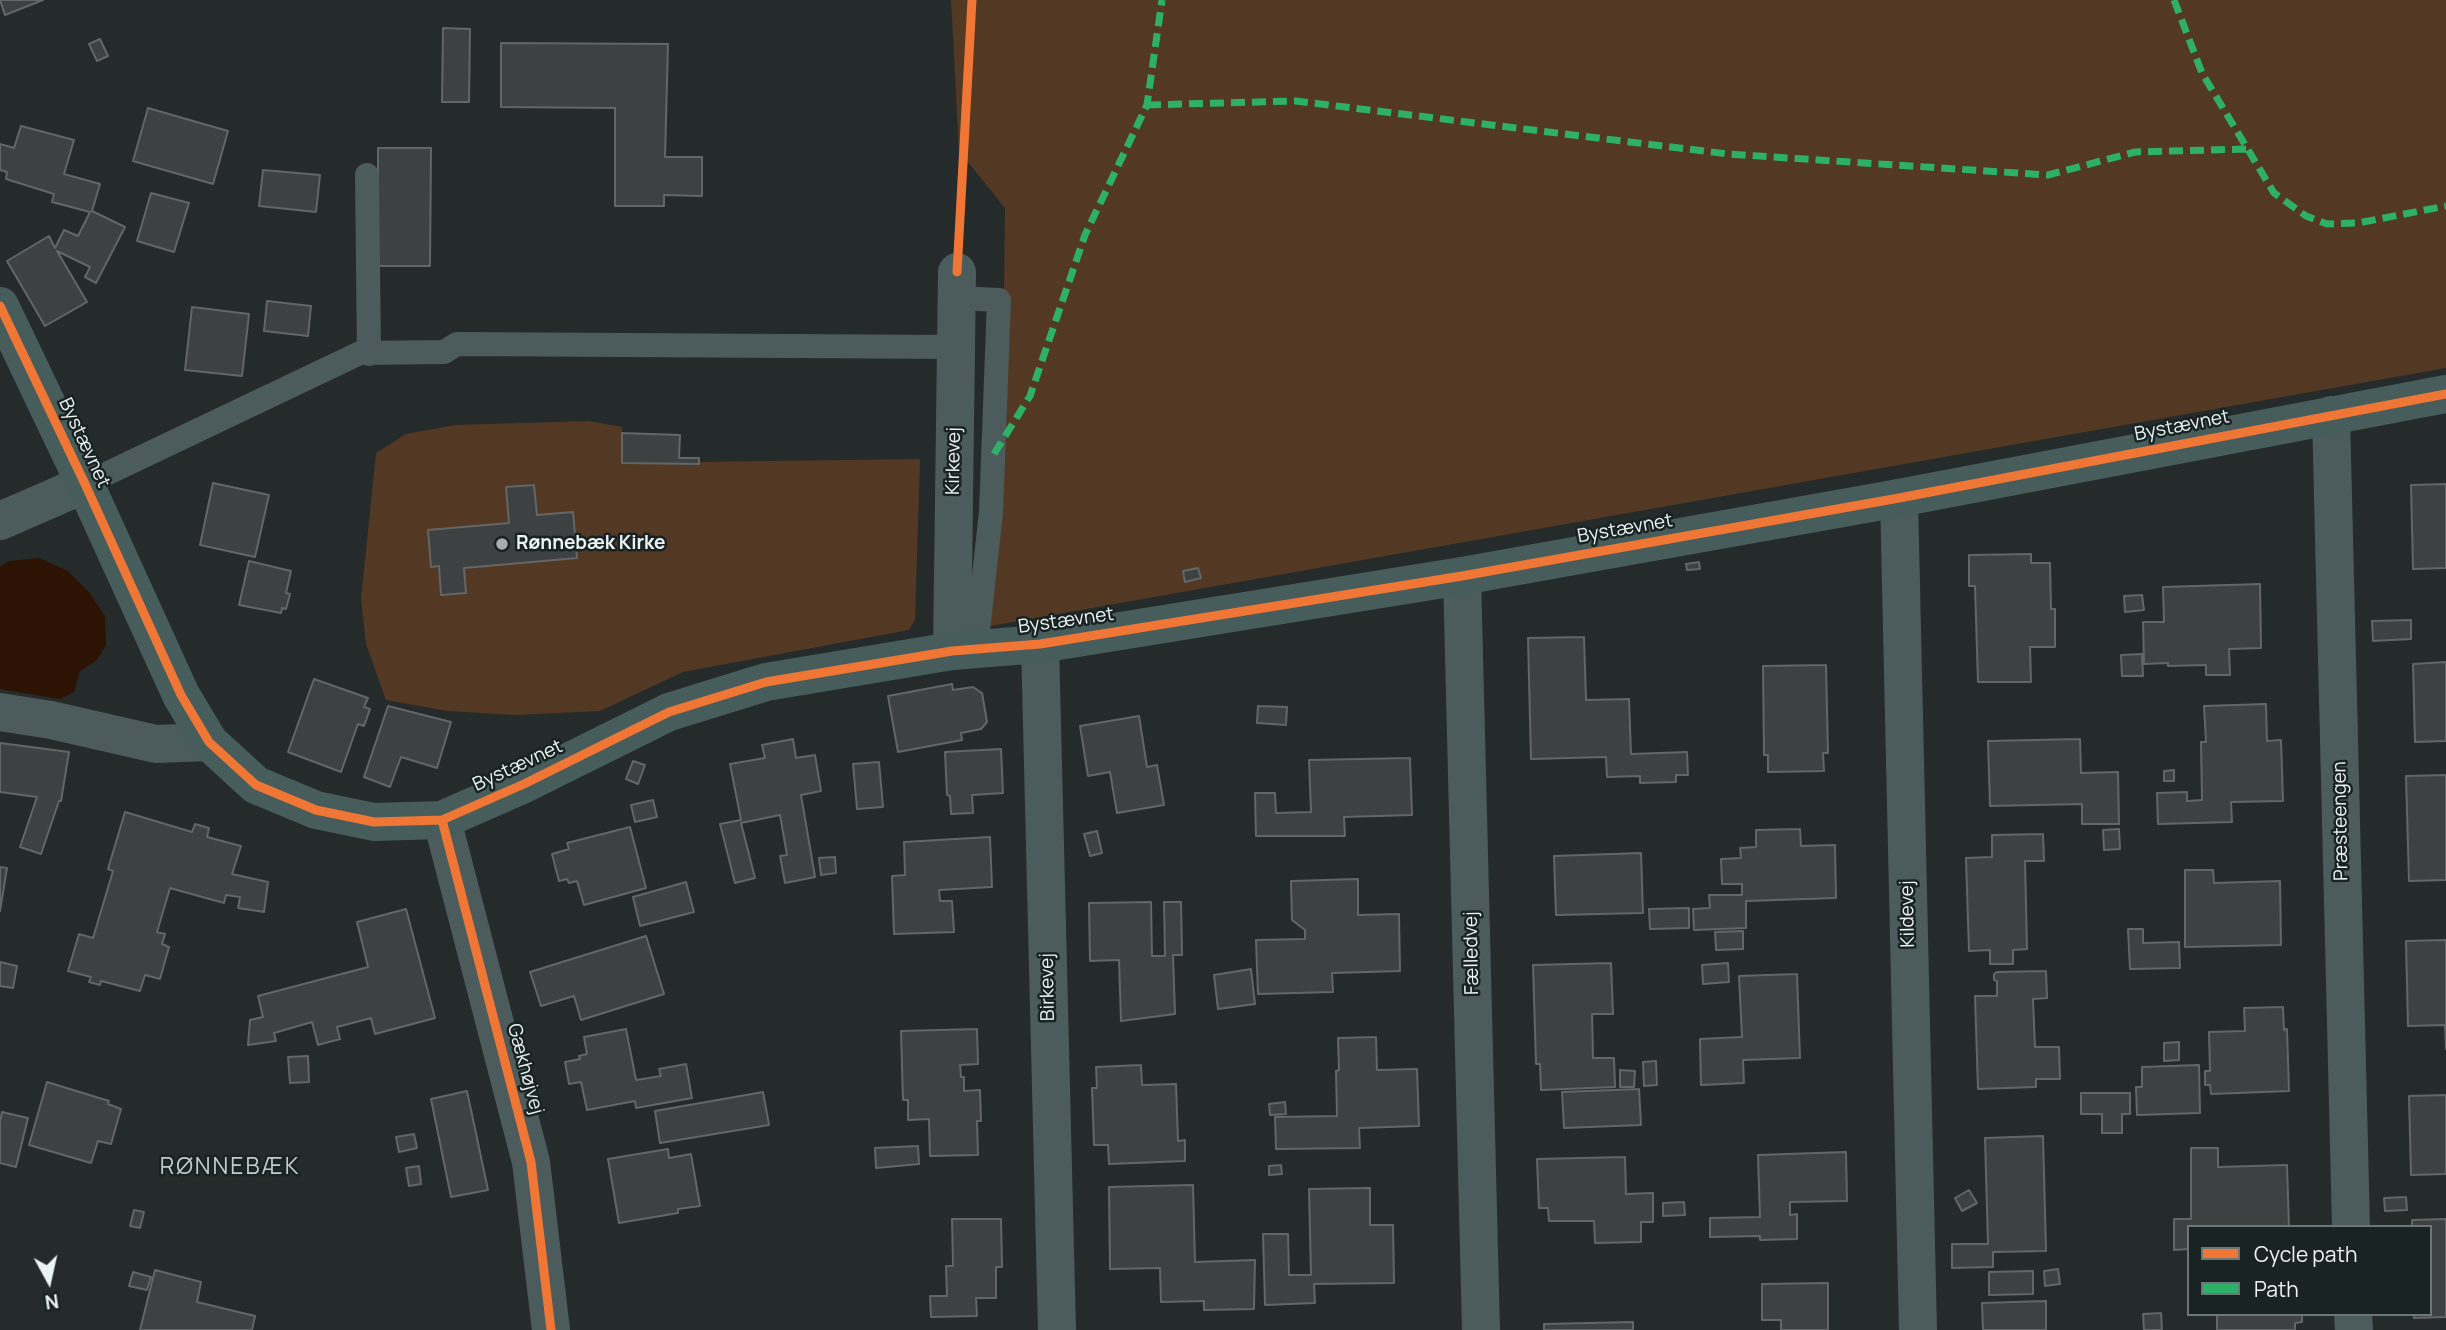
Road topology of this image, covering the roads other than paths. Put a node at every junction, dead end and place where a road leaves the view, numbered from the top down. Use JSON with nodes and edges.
{"nodes":[{"id":1,"x":367,"y":176,"type":"dead end"},
{"id":2,"x":957,"y":285,"type":"joint"},
{"id":3,"x":0,"y":306,"type":"edge"},
{"id":4,"x":956,"y":347,"type":"junction"},
{"id":5,"x":369,"y":354,"type":"junction"},
{"id":6,"x":2446,"y":394,"type":"edge"},
{"id":7,"x":2331,"y":415,"type":"junction"},
{"id":8,"x":85,"y":484,"type":"junction"},
{"id":9,"x":1899,"y":498,"type":"junction"},
{"id":10,"x":0,"y":521,"type":"edge"},
{"id":11,"x":1462,"y":576,"type":"junction"},
{"id":12,"x":1040,"y":644,"type":"junction"},
{"id":13,"x":964,"y":650,"type":"junction"},
{"id":14,"x":0,"y":712,"type":"edge"},
{"id":15,"x":209,"y":743,"type":"junction"},
{"id":16,"x":442,"y":820,"type":"junction"},
{"id":17,"x":2351,"y":1225,"type":"edge"},
{"id":18,"x":551,"y":1330,"type":"edge"},
{"id":19,"x":1057,"y":1330,"type":"edge"},
{"id":20,"x":1481,"y":1330,"type":"edge"},
{"id":21,"x":1918,"y":1330,"type":"edge"}],
"edges":[{"from":1,"to":5,"type":"lane"},
{"from":2,"to":4,"type":"street","name":"Kirkevej"},
{"from":2,"to":13,"type":"lane"},
{"from":3,"to":8,"type":"street","name":"Bystævnet"},
{"from":4,"to":5,"type":"lane"},
{"from":4,"to":13,"type":"street","name":"Kirkevej"},
{"from":5,"to":8,"type":"lane"},
{"from":6,"to":7,"type":"street","name":"Bystævnet"},
{"from":7,"to":9,"type":"street","name":"Bystævnet"},
{"from":7,"to":17,"type":"street","name":"Præsteengen"},
{"from":8,"to":10,"type":"street","name":"Bystævnet"},
{"from":8,"to":15,"type":"street","name":"Bystævnet"},
{"from":9,"to":11,"type":"street","name":"Bystævnet"},
{"from":9,"to":21,"type":"street","name":"Kildevej"},
{"from":11,"to":12,"type":"street","name":"Bystævnet"},
{"from":11,"to":20,"type":"street","name":"Fælledvej"},
{"from":12,"to":13,"type":"street","name":"Bystævnet"},
{"from":12,"to":19,"type":"street","name":"Birkevej"},
{"from":13,"to":16,"type":"street","name":"Bystævnet"},
{"from":14,"to":15,"type":"street"},
{"from":15,"to":16,"type":"street","name":"Bystævnet"},
{"from":16,"to":18,"type":"street","name":"Gækhøjvej"}]}
